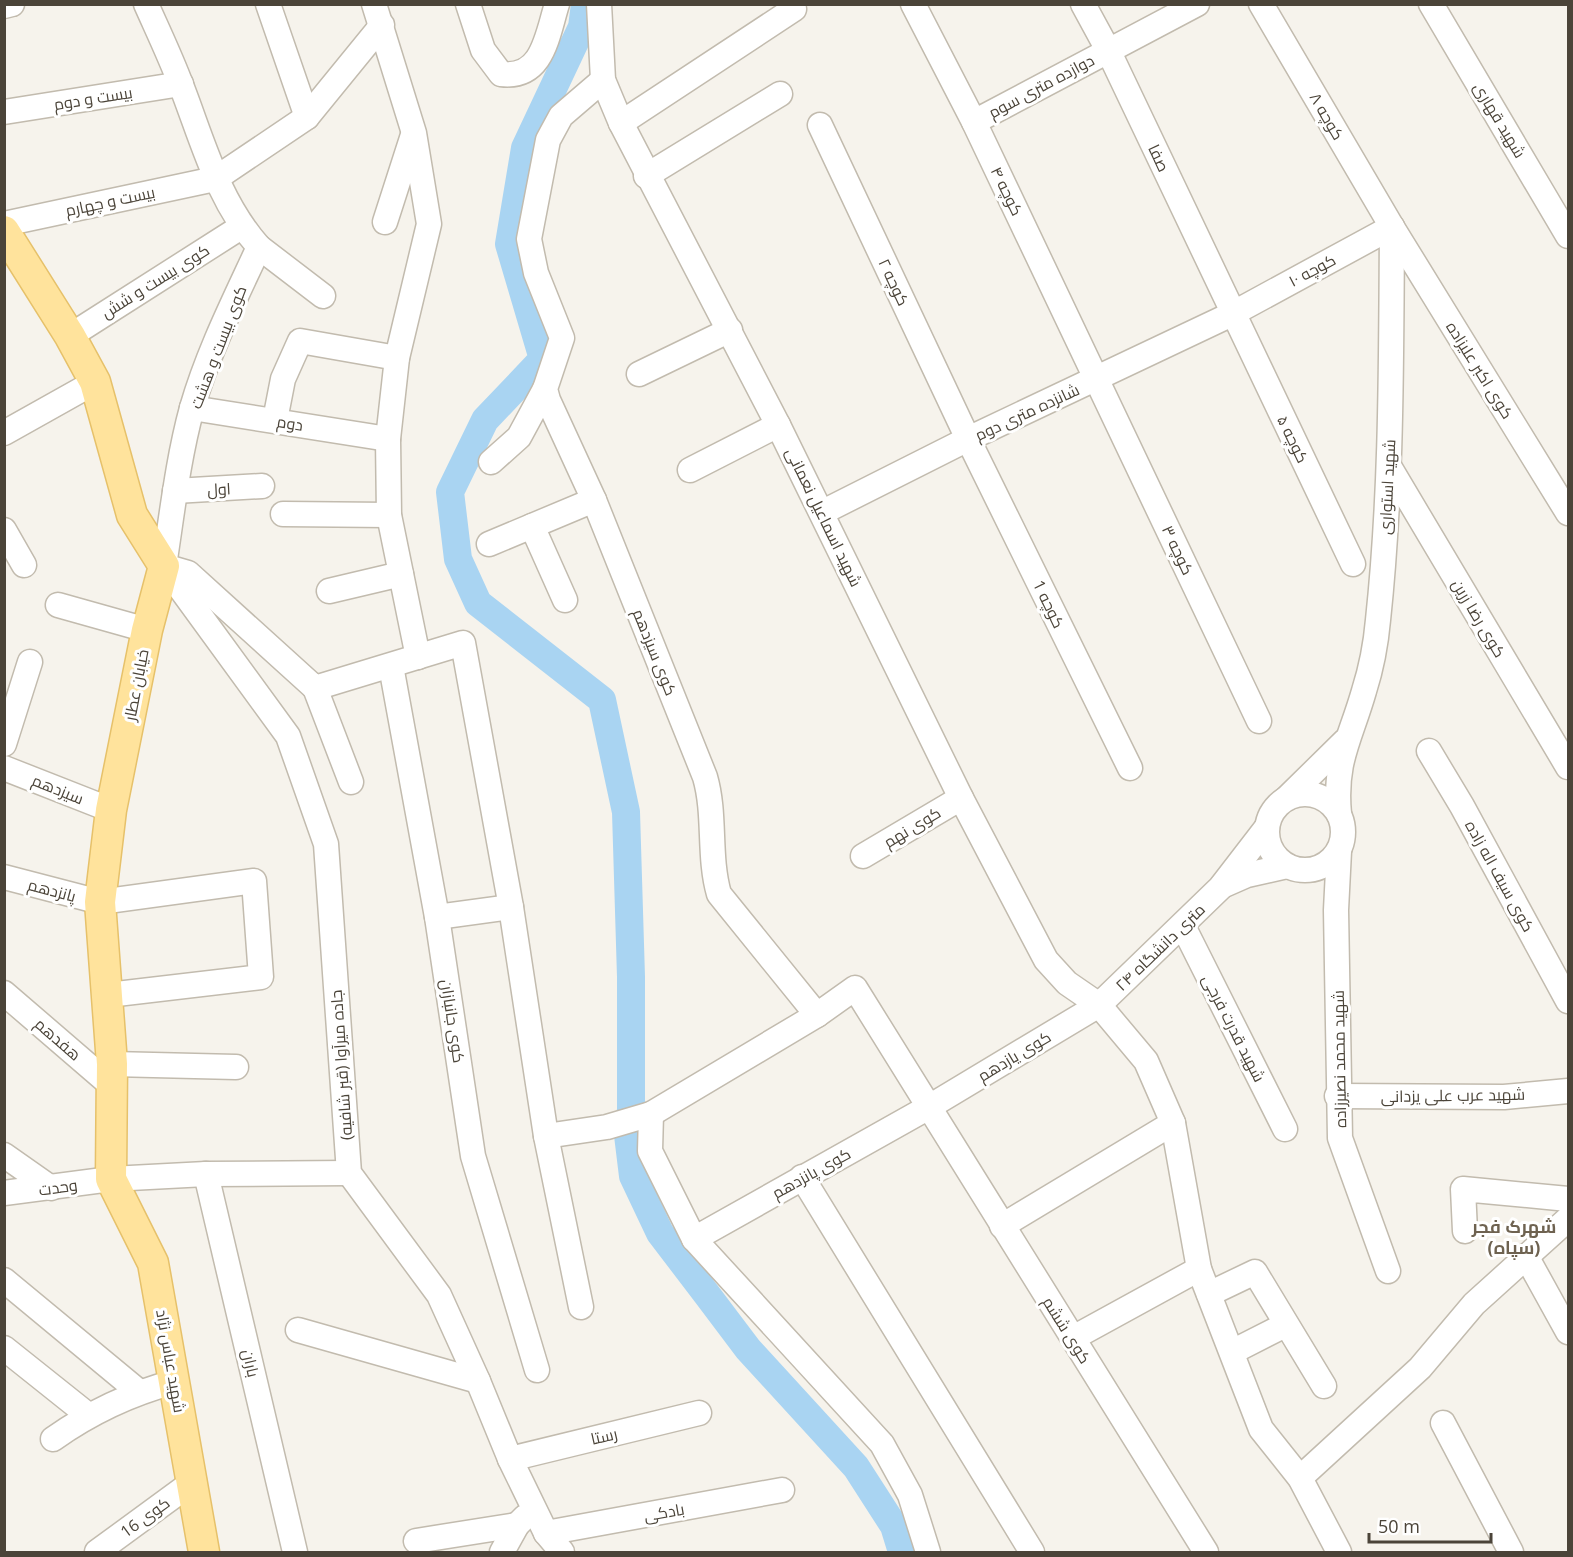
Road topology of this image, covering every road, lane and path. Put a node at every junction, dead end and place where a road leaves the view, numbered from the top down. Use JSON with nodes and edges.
{"nodes":[{"id":1,"x":12,"y":4,"type":"edge"},
{"id":2,"x":146,"y":4,"type":"edge"},
{"id":3,"x":268,"y":4,"type":"edge"},
{"id":4,"x":468,"y":4,"type":"edge"},
{"id":5,"x":557,"y":4,"type":"edge"},
{"id":6,"x":599,"y":4,"type":"edge"},
{"id":7,"x":913,"y":4,"type":"edge"},
{"id":8,"x":1083,"y":4,"type":"edge"},
{"id":9,"x":1197,"y":4,"type":"edge"},
{"id":10,"x":1261,"y":4,"type":"edge"},
{"id":11,"x":1431,"y":4,"type":"edge"},
{"id":12,"x":4,"y":6,"type":"edge"},
{"id":13,"x":794,"y":9,"type":"dead end"},
{"id":14,"x":378,"y":15,"type":"edge"},
{"id":15,"x":1108,"y":50,"type":"junction"},
{"id":16,"x":603,"y":80,"type":"junction"},
{"id":17,"x":181,"y":84,"type":"junction"},
{"id":18,"x":780,"y":94,"type":"dead end"},
{"id":19,"x":4,"y":112,"type":"edge"},
{"id":20,"x":307,"y":117,"type":"junction"},
{"id":21,"x":974,"y":122,"type":"junction"},
{"id":22,"x":621,"y":123,"type":"junction"},
{"id":23,"x":819,"y":125,"type":"dead end"},
{"id":24,"x":414,"y":133,"type":"junction"},
{"id":25,"x":646,"y":176,"type":"junction"},
{"id":26,"x":215,"y":179,"type":"junction"},
{"id":27,"x":385,"y":222,"type":"dead end"},
{"id":28,"x":4,"y":224,"type":"edge"},
{"id":29,"x":241,"y":227,"type":"junction"},
{"id":30,"x":1392,"y":227,"type":"junction"},
{"id":31,"x":4,"y":231,"type":"edge"},
{"id":32,"x":1568,"y":235,"type":"edge"},
{"id":33,"x":259,"y":247,"type":"junction"},
{"id":34,"x":322,"y":296,"type":"dead end"},
{"id":35,"x":1232,"y":314,"type":"junction"},
{"id":36,"x":730,"y":330,"type":"junction"},
{"id":37,"x":70,"y":336,"type":"junction"},
{"id":38,"x":398,"y":358,"type":"junction"},
{"id":39,"x":639,"y":374,"type":"dead end"},
{"id":40,"x":1098,"y":379,"type":"junction"},
{"id":41,"x":95,"y":382,"type":"junction"},
{"id":42,"x":545,"y":389,"type":"junction"},
{"id":43,"x":192,"y":408,"type":"junction"},
{"id":44,"x":275,"y":420,"type":"junction"},
{"id":45,"x":778,"y":425,"type":"junction"},
{"id":46,"x":4,"y":433,"type":"edge"},
{"id":47,"x":388,"y":439,"type":"junction"},
{"id":48,"x":968,"y":439,"type":"junction"},
{"id":49,"x":491,"y":462,"type":"dead end"},
{"id":50,"x":1390,"y":468,"type":"junction"},
{"id":51,"x":690,"y":470,"type":"dead end"},
{"id":52,"x":262,"y":486,"type":"dead end"},
{"id":53,"x":175,"y":491,"type":"junction"},
{"id":54,"x":594,"y":500,"type":"junction"},
{"id":55,"x":1566,"y":504,"type":"edge"},
{"id":56,"x":823,"y":512,"type":"junction"},
{"id":57,"x":283,"y":514,"type":"dead end"},
{"id":58,"x":388,"y":515,"type":"junction"},
{"id":59,"x":532,"y":526,"type":"junction"},
{"id":60,"x":4,"y":530,"type":"edge"},
{"id":61,"x":489,"y":544,"type":"dead end"},
{"id":62,"x":1353,"y":564,"type":"dead end"},
{"id":63,"x":24,"y":565,"type":"dead end"},
{"id":64,"x":164,"y":566,"type":"junction"},
{"id":65,"x":401,"y":574,"type":"junction"},
{"id":66,"x":329,"y":591,"type":"dead end"},
{"id":67,"x":565,"y":600,"type":"dead end"},
{"id":68,"x":58,"y":605,"type":"dead end"},
{"id":69,"x":147,"y":630,"type":"junction"},
{"id":70,"x":418,"y":657,"type":"junction"},
{"id":71,"x":30,"y":662,"type":"dead end"},
{"id":72,"x":391,"y":666,"type":"junction"},
{"id":73,"x":315,"y":688,"type":"junction"},
{"id":74,"x":1259,"y":722,"type":"dead end"},
{"id":75,"x":1345,"y":741,"type":"junction"},
{"id":76,"x":4,"y":744,"type":"edge"},
{"id":77,"x":1429,"y":751,"type":"dead end"},
{"id":78,"x":1569,"y":766,"type":"edge"},
{"id":79,"x":4,"y":768,"type":"edge"},
{"id":80,"x":1130,"y":768,"type":"dead end"},
{"id":81,"x":351,"y":782,"type":"dead end"},
{"id":82,"x":961,"y":798,"type":"junction"},
{"id":83,"x":1287,"y":798,"type":"junction"},
{"id":84,"x":111,"y":810,"type":"junction"},
{"id":85,"x":1339,"y":814,"type":"junction"},
{"id":86,"x":1267,"y":826,"type":"junction"},
{"id":87,"x":1339,"y":851,"type":"junction"},
{"id":88,"x":863,"y":856,"type":"dead end"},
{"id":89,"x":1293,"y":868,"type":"junction"},
{"id":90,"x":4,"y":877,"type":"edge"},
{"id":91,"x":1220,"y":888,"type":"junction"},
{"id":92,"x":100,"y":902,"type":"junction"},
{"id":93,"x":511,"y":907,"type":"junction"},
{"id":94,"x":1336,"y":910,"type":"junction"},
{"id":95,"x":437,"y":917,"type":"junction"},
{"id":96,"x":1183,"y":926,"type":"junction"},
{"id":97,"x":4,"y":993,"type":"edge"},
{"id":98,"x":108,"y":995,"type":"junction"},
{"id":99,"x":1569,"y":1002,"type":"edge"},
{"id":100,"x":1099,"y":1005,"type":"junction"},
{"id":101,"x":818,"y":1015,"type":"junction"},
{"id":102,"x":236,"y":1067,"type":"dead end"},
{"id":103,"x":112,"y":1075,"type":"junction"},
{"id":104,"x":1569,"y":1091,"type":"edge"},
{"id":105,"x":1338,"y":1096,"type":"junction"},
{"id":106,"x":929,"y":1107,"type":"junction"},
{"id":107,"x":651,"y":1113,"type":"junction"},
{"id":108,"x":1173,"y":1123,"type":"junction"},
{"id":109,"x":1285,"y":1129,"type":"dead end"},
{"id":110,"x":546,"y":1136,"type":"junction"},
{"id":111,"x":4,"y":1155,"type":"edge"},
{"id":112,"x":349,"y":1173,"type":"junction"},
{"id":113,"x":206,"y":1174,"type":"junction"},
{"id":114,"x":802,"y":1177,"type":"junction"},
{"id":115,"x":111,"y":1179,"type":"junction"},
{"id":116,"x":51,"y":1188,"type":"junction"},
{"id":117,"x":4,"y":1193,"type":"edge"},
{"id":118,"x":1569,"y":1199,"type":"edge"},
{"id":119,"x":1569,"y":1219,"type":"edge"},
{"id":120,"x":1002,"y":1226,"type":"junction"},
{"id":121,"x":1466,"y":1231,"type":"dead end"},
{"id":122,"x":694,"y":1239,"type":"junction"},
{"id":123,"x":1526,"y":1256,"type":"junction"},
{"id":124,"x":1199,"y":1269,"type":"junction"},
{"id":125,"x":1388,"y":1271,"type":"dead end"},
{"id":126,"x":4,"y":1280,"type":"edge"},
{"id":127,"x":1209,"y":1294,"type":"junction"},
{"id":128,"x":581,"y":1307,"type":"dead end"},
{"id":129,"x":1285,"y":1325,"type":"junction"},
{"id":130,"x":298,"y":1330,"type":"dead end"},
{"id":131,"x":1569,"y":1332,"type":"edge"},
{"id":132,"x":1073,"y":1338,"type":"junction"},
{"id":133,"x":4,"y":1348,"type":"edge"},
{"id":134,"x":1232,"y":1352,"type":"junction"},
{"id":135,"x":537,"y":1370,"type":"dead end"},
{"id":136,"x":478,"y":1381,"type":"junction"},
{"id":137,"x":174,"y":1382,"type":"junction"},
{"id":138,"x":1324,"y":1386,"type":"dead end"},
{"id":139,"x":138,"y":1391,"type":"junction"},
{"id":140,"x":699,"y":1413,"type":"dead end"},
{"id":141,"x":88,"y":1415,"type":"junction"},
{"id":142,"x":1443,"y":1423,"type":"dead end"},
{"id":143,"x":53,"y":1438,"type":"dead end"},
{"id":144,"x":510,"y":1459,"type":"junction"},
{"id":145,"x":1300,"y":1478,"type":"junction"},
{"id":146,"x":194,"y":1481,"type":"junction"},
{"id":147,"x":782,"y":1490,"type":"dead end"},
{"id":148,"x":535,"y":1507,"type":"junction"},
{"id":149,"x":517,"y":1525,"type":"junction"},
{"id":150,"x":546,"y":1533,"type":"junction"},
{"id":151,"x":416,"y":1541,"type":"dead end"},
{"id":152,"x":97,"y":1552,"type":"edge"},
{"id":153,"x":204,"y":1552,"type":"edge"},
{"id":154,"x":295,"y":1552,"type":"edge"},
{"id":155,"x":502,"y":1552,"type":"edge"},
{"id":156,"x":562,"y":1552,"type":"edge"},
{"id":157,"x":927,"y":1552,"type":"edge"},
{"id":158,"x":1032,"y":1552,"type":"edge"},
{"id":159,"x":1206,"y":1552,"type":"edge"},
{"id":160,"x":1339,"y":1552,"type":"edge"},
{"id":161,"x":1512,"y":1552,"type":"edge"}],
"edges":[{"from":1,"to":12,"type":"street"},
{"from":2,"to":17,"type":"street"},
{"from":3,"to":20,"type":"street"},
{"from":4,"to":5,"type":"street"},
{"from":6,"to":16,"type":"street","name":"شهید اسماعیل نعمانی"},
{"from":7,"to":21,"type":"street","name":"کوچه ۴"},
{"from":8,"to":15,"type":"street","name":"صفا"},
{"from":9,"to":15,"type":"street"},
{"from":10,"to":30,"type":"street","name":"کوچه ۸"},
{"from":11,"to":32,"type":"street","name":"شهید قهاری"},
{"from":13,"to":22,"type":"street"},
{"from":14,"to":20,"type":"street"},
{"from":14,"to":24,"type":"street"},
{"from":15,"to":21,"type":"street","name":"دوازده متری سوم"},
{"from":15,"to":35,"type":"street","name":"صفا"},
{"from":16,"to":22,"type":"street","name":"شهید اسماعیل نعمانی"},
{"from":16,"to":42,"type":"street"},
{"from":17,"to":19,"type":"street","name":"بیست و دوم"},
{"from":17,"to":26,"type":"street"},
{"from":18,"to":25,"type":"street"},
{"from":20,"to":26,"type":"street"},
{"from":21,"to":40,"type":"street","name":"کوچه ۴"},
{"from":22,"to":25,"type":"street","name":"شهید اسماعیل نعمانی"},
{"from":23,"to":48,"type":"street","name":"کوچه ۲"},
{"from":24,"to":27,"type":"street"},
{"from":24,"to":38,"type":"street"},
{"from":25,"to":36,"type":"street","name":"شهید اسماعیل نعمانی"},
{"from":26,"to":28,"type":"street","name":"بیست و چهارم"},
{"from":26,"to":29,"type":"street"},
{"from":29,"to":33,"type":"street"},
{"from":29,"to":37,"type":"street","name":"کوی بیست و شش"},
{"from":30,"to":35,"type":"street","name":"کوچه ۱۰"},
{"from":30,"to":50,"type":"street","name":"شهید استواری"},
{"from":30,"to":55,"type":"street","name":"کوی اکبر علیزاده"},
{"from":31,"to":37,"type":"main road"},
{"from":33,"to":34,"type":"street"},
{"from":33,"to":43,"type":"street","name":"کوی بیست و هشت"},
{"from":35,"to":40,"type":"street","name":"شانزده متری دوم"},
{"from":35,"to":62,"type":"street","name":"کوچه ۵"},
{"from":36,"to":39,"type":"street"},
{"from":36,"to":45,"type":"street","name":"شهید اسماعیل نعمانی"},
{"from":37,"to":41,"type":"main road"},
{"from":38,"to":44,"type":"street"},
{"from":38,"to":47,"type":"street"},
{"from":40,"to":48,"type":"street","name":"شانزده متری دوم"},
{"from":40,"to":74,"type":"street","name":"کوچه ۳"},
{"from":41,"to":46,"type":"street"},
{"from":41,"to":64,"type":"main road"},
{"from":42,"to":49,"type":"street"},
{"from":42,"to":54,"type":"street","name":"کوی سیزدهم"},
{"from":43,"to":44,"type":"street","name":"دوم"},
{"from":43,"to":53,"type":"street","name":"کوی بیست و هشت"},
{"from":44,"to":47,"type":"street","name":"دوم"},
{"from":45,"to":51,"type":"street"},
{"from":45,"to":56,"type":"street","name":"شهید اسماعیل نعمانی"},
{"from":47,"to":58,"type":"street"},
{"from":48,"to":56,"type":"street","name":"شانزده متری دوم"},
{"from":48,"to":80,"type":"street","name":"کوچه 1"},
{"from":50,"to":75,"type":"street","name":"شهید استواری"},
{"from":50,"to":78,"type":"street","name":"کوی رضا زرین"},
{"from":52,"to":53,"type":"street","name":"اول"},
{"from":53,"to":64,"type":"street","name":"کوی بیست و هشت"},
{"from":54,"to":59,"type":"street"},
{"from":54,"to":101,"type":"street","name":"کوی سیزدهم"},
{"from":56,"to":82,"type":"street","name":"شهید اسماعیل نعمانی"},
{"from":57,"to":58,"type":"street"},
{"from":58,"to":65,"type":"street"},
{"from":59,"to":61,"type":"street"},
{"from":59,"to":67,"type":"street"},
{"from":60,"to":63,"type":"street"},
{"from":64,"to":69,"type":"main road","name":"خیابان عطار"},
{"from":64,"to":73,"type":"street"},
{"from":64,"to":112,"type":"street","name":"جاده میرآوا (قبر شافیه)"},
{"from":65,"to":66,"type":"street"},
{"from":65,"to":70,"type":"street"},
{"from":68,"to":69,"type":"street"},
{"from":69,"to":84,"type":"main road","name":"خیابان عطار"},
{"from":70,"to":72,"type":"street"},
{"from":70,"to":93,"type":"street"},
{"from":71,"to":76,"type":"street"},
{"from":72,"to":73,"type":"street"},
{"from":72,"to":95,"type":"street","name":"کوی جانبازان"},
{"from":73,"to":81,"type":"street"},
{"from":75,"to":83,"type":"street","name":"شهید استواری"},
{"from":75,"to":85,"type":"street","name":"شهید استواری"},
{"from":77,"to":99,"type":"street","name":"کوی سیف اله زاده"},
{"from":79,"to":84,"type":"street","name":"سیزدهم"},
{"from":82,"to":88,"type":"street","name":"کوی نهم"},
{"from":82,"to":100,"type":"street","name":"شهید اسماعیل نعمانی"},
{"from":83,"to":85,"type":"street"},
{"from":83,"to":86,"type":"street"},
{"from":84,"to":92,"type":"main road","name":"خیابان عطار"},
{"from":85,"to":87,"type":"street"},
{"from":86,"to":89,"type":"street"},
{"from":86,"to":91,"type":"street","name":"۲۴ متری دانشگاه"},
{"from":87,"to":89,"type":"street"},
{"from":87,"to":94,"type":"street","name":"شهید محمد نصیرزاده"},
{"from":89,"to":91,"type":"street","name":"۲۴ متری دانشگاه"},
{"from":89,"to":94,"type":"street"},
{"from":90,"to":92,"type":"street","name":"پانزدهم"},
{"from":91,"to":96,"type":"street","name":"۲۴ متری دانشگاه"},
{"from":92,"to":98,"type":"main road","name":"خیابان عطار"},
{"from":92,"to":98,"type":"street"},
{"from":93,"to":95,"type":"street"},
{"from":93,"to":110,"type":"street"},
{"from":94,"to":105,"type":"street","name":"شهید محمد نصیرزاده"},
{"from":95,"to":135,"type":"street","name":"کوی جانبازان"},
{"from":96,"to":100,"type":"street","name":"۲۴ متری دانشگاه"},
{"from":96,"to":109,"type":"street","name":"شهید قدرت فرجی"},
{"from":97,"to":103,"type":"street","name":"هفدهم"},
{"from":98,"to":103,"type":"main road","name":"خیابان عطار"},
{"from":100,"to":106,"type":"street","name":"کوی یازدهم"},
{"from":100,"to":108,"type":"street","name":"شهید اسماعیل نعمانی"},
{"from":101,"to":106,"type":"street"},
{"from":101,"to":107,"type":"street"},
{"from":102,"to":103,"type":"street"},
{"from":103,"to":115,"type":"main road","name":"خیابان عطار"},
{"from":104,"to":105,"type":"street","name":"شهید عرب علی یزدانی"},
{"from":105,"to":125,"type":"street","name":"شهید محمد نصیرزاده"},
{"from":106,"to":114,"type":"street","name":"کوی پانزدهم"},
{"from":106,"to":120,"type":"street","name":"کوی ششم"},
{"from":107,"to":110,"type":"street"},
{"from":107,"to":122,"type":"street"},
{"from":108,"to":120,"type":"street"},
{"from":108,"to":124,"type":"street","name":"شهید اسماعیل نعمانی"},
{"from":110,"to":128,"type":"street"},
{"from":111,"to":116,"type":"street"},
{"from":112,"to":113,"type":"street","name":"وحدت"},
{"from":112,"to":136,"type":"street"},
{"from":113,"to":115,"type":"street","name":"وحدت"},
{"from":113,"to":154,"type":"street","name":"باران"},
{"from":114,"to":122,"type":"street","name":"کوی پانزدهم"},
{"from":114,"to":158,"type":"street"},
{"from":115,"to":116,"type":"street","name":"وحدت"},
{"from":115,"to":137,"type":"main road","name":"شهید عباس نژاد"},
{"from":116,"to":117,"type":"street","name":"وحدت"},
{"from":118,"to":121,"type":"street"},
{"from":119,"to":123,"type":"street"},
{"from":120,"to":132,"type":"street","name":"کوی ششم"},
{"from":122,"to":157,"type":"street"},
{"from":123,"to":131,"type":"street"},
{"from":123,"to":145,"type":"street"},
{"from":124,"to":127,"type":"street","name":"شهید اسماعیل نعمانی"},
{"from":124,"to":132,"type":"street"},
{"from":126,"to":139,"type":"street"},
{"from":127,"to":129,"type":"street"},
{"from":127,"to":134,"type":"street","name":"شهید اسماعیل نعمانی"},
{"from":129,"to":134,"type":"street"},
{"from":129,"to":138,"type":"street"},
{"from":130,"to":136,"type":"street"},
{"from":132,"to":159,"type":"street","name":"کوی ششم"},
{"from":133,"to":141,"type":"street"},
{"from":134,"to":145,"type":"street","name":"شهید اسماعیل نعمانی"},
{"from":136,"to":144,"type":"street"},
{"from":137,"to":139,"type":"street"},
{"from":137,"to":146,"type":"main road","name":"شهید عباس نژاد"},
{"from":139,"to":141,"type":"street"},
{"from":140,"to":144,"type":"street","name":"رستا"},
{"from":141,"to":143,"type":"street"},
{"from":142,"to":161,"type":"street"},
{"from":144,"to":148,"type":"street"},
{"from":145,"to":160,"type":"street","name":"شهید اسماعیل نعمانی"},
{"from":146,"to":152,"type":"street","name":"کوی 16"},
{"from":146,"to":153,"type":"main road","name":"شهید عباس نژاد"},
{"from":147,"to":150,"type":"street","name":"بادکی"},
{"from":148,"to":149,"type":"street"},
{"from":148,"to":150,"type":"street"},
{"from":149,"to":151,"type":"street"},
{"from":149,"to":155,"type":"street"},
{"from":150,"to":156,"type":"street"}]}
